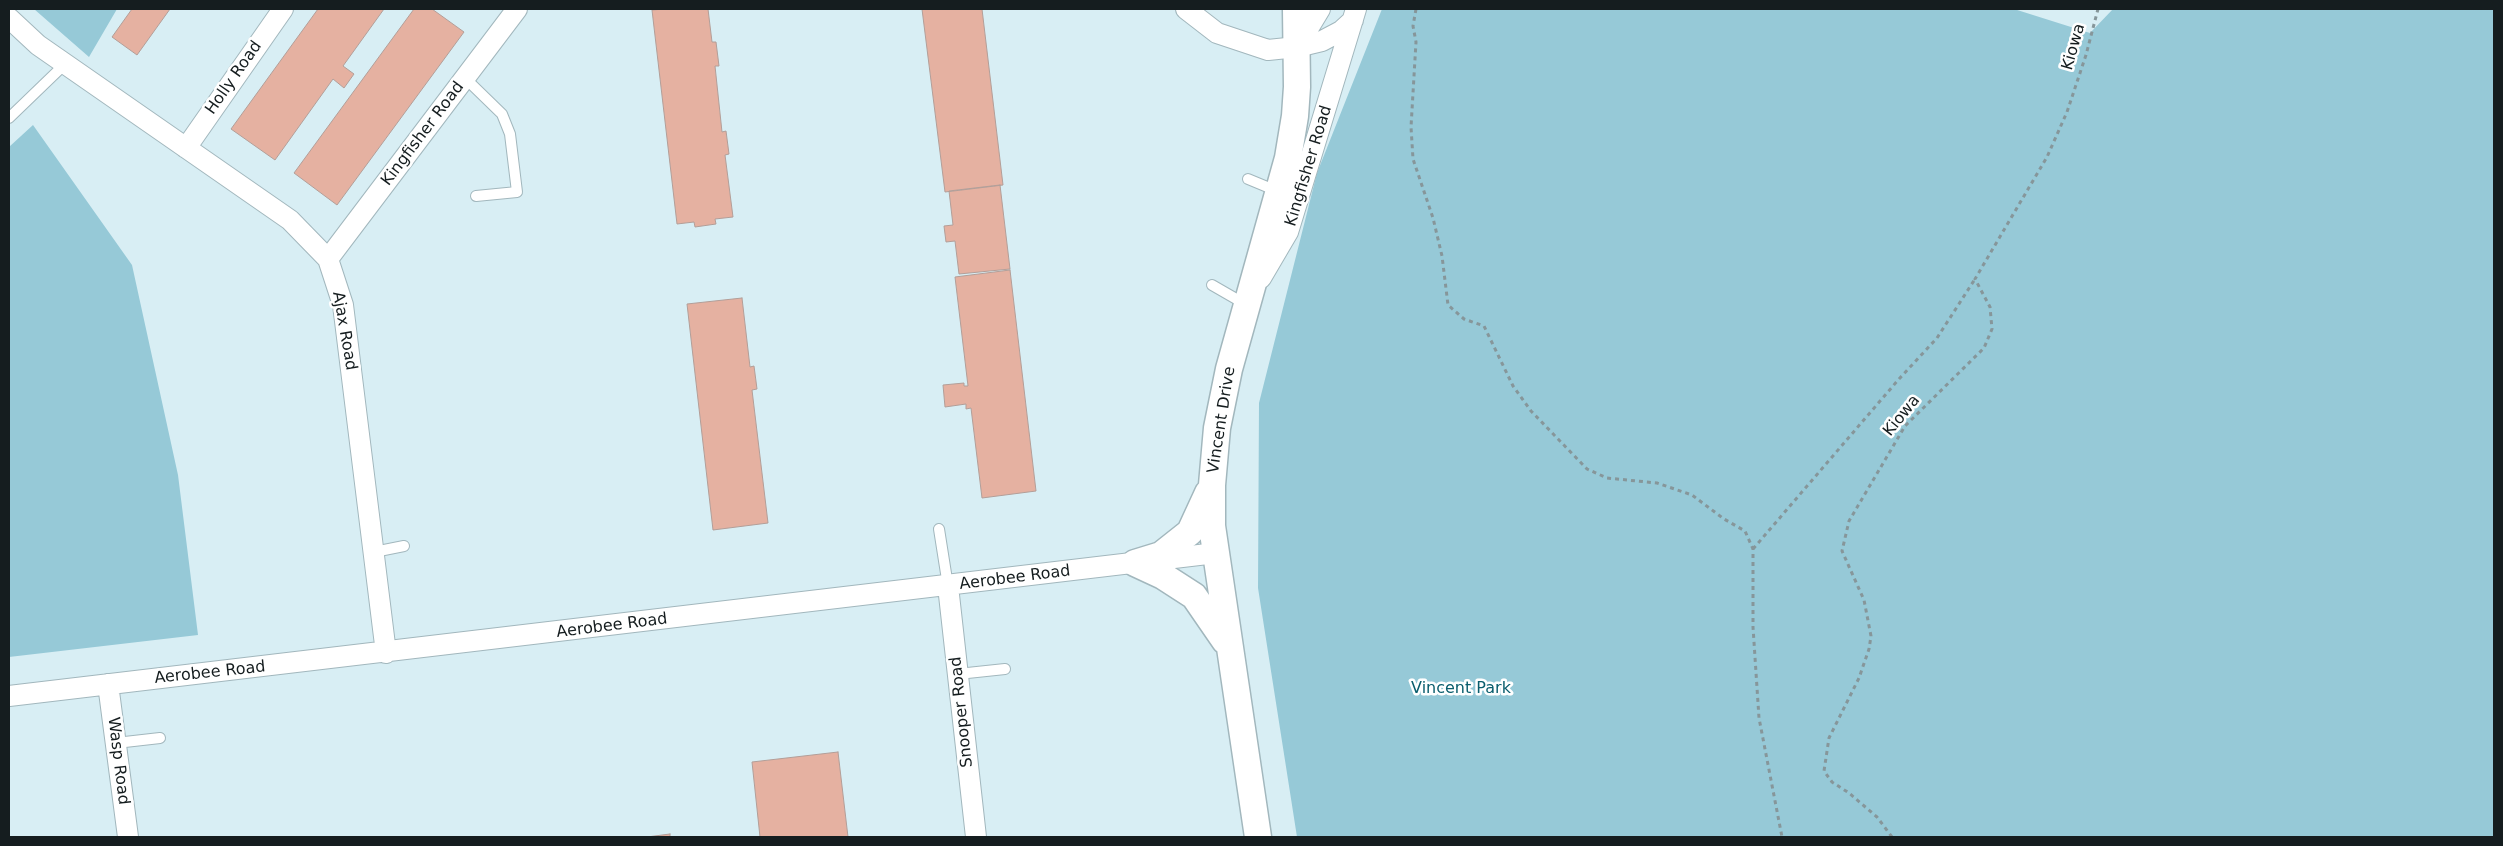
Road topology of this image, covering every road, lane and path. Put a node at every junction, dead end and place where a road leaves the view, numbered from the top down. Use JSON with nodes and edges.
{"nodes":[{"id":1,"x":283,"y":9,"type":"edge"},
{"id":2,"x":517,"y":9,"type":"edge"},
{"id":3,"x":1186,"y":9,"type":"edge"},
{"id":4,"x":1296,"y":9,"type":"edge"},
{"id":5,"x":1320,"y":9,"type":"edge"},
{"id":6,"x":1416,"y":9,"type":"edge"},
{"id":7,"x":2098,"y":9,"type":"edge"},
{"id":8,"x":1354,"y":14,"type":"edge"},
{"id":9,"x":9,"y":18,"type":"edge"},
{"id":10,"x":1297,"y":47,"type":"junction"},
{"id":11,"x":65,"y":64,"type":"junction"},
{"id":12,"x":465,"y":78,"type":"junction"},
{"id":13,"x":9,"y":118,"type":"edge"},
{"id":14,"x":186,"y":148,"type":"junction"},
{"id":15,"x":1248,"y":179,"type":"dead end"},
{"id":16,"x":1278,"y":191,"type":"junction"},
{"id":17,"x":476,"y":196,"type":"dead end"},
{"id":18,"x":328,"y":259,"type":"junction"},
{"id":19,"x":1975,"y":279,"type":"junction"},
{"id":20,"x":1212,"y":285,"type":"dead end"},
{"id":21,"x":1245,"y":304,"type":"junction"},
{"id":22,"x":1212,"y":484,"type":"junction"},
{"id":23,"x":939,"y":529,"type":"dead end"},
{"id":24,"x":404,"y":546,"type":"dead end"},
{"id":25,"x":1753,"y":549,"type":"junction"},
{"id":26,"x":374,"y":552,"type":"junction"},
{"id":27,"x":1216,"y":553,"type":"junction"},
{"id":28,"x":1136,"y":563,"type":"junction"},
{"id":29,"x":948,"y":586,"type":"junction"},
{"id":30,"x":1229,"y":646,"type":"junction"},
{"id":31,"x":386,"y":653,"type":"junction"},
{"id":32,"x":1005,"y":669,"type":"dead end"},
{"id":33,"x":958,"y":674,"type":"junction"},
{"id":34,"x":108,"y":684,"type":"junction"},
{"id":35,"x":9,"y":696,"type":"edge"},
{"id":36,"x":160,"y":738,"type":"dead end"},
{"id":37,"x":116,"y":744,"type":"junction"},
{"id":38,"x":128,"y":837,"type":"edge"},
{"id":39,"x":976,"y":837,"type":"edge"},
{"id":40,"x":1258,"y":837,"type":"edge"},
{"id":41,"x":1782,"y":837,"type":"edge"},
{"id":42,"x":1892,"y":837,"type":"edge"}],
"edges":[{"from":1,"to":14,"type":"street","name":"Holly Road"},
{"from":2,"to":12,"type":"street","name":"Kingfisher Road"},
{"from":3,"to":10,"type":"street","name":"Kingfisher Road"},
{"from":4,"to":10,"type":"street","name":"Vincent Drive"},
{"from":5,"to":10,"type":"street"},
{"from":6,"to":25,"type":"path"},
{"from":7,"to":19,"type":"path","name":"Kiowa"},
{"from":8,"to":10,"type":"street","name":"Kingfisher Road"},
{"from":8,"to":21,"type":"street","name":"Kingfisher Road"},
{"from":9,"to":11,"type":"street","name":"Ajax Road"},
{"from":10,"to":16,"type":"street","name":"Vincent Drive"},
{"from":11,"to":13,"type":"lane"},
{"from":11,"to":14,"type":"street","name":"Ajax Road"},
{"from":12,"to":17,"type":"lane"},
{"from":12,"to":18,"type":"street","name":"Kingfisher Road"},
{"from":14,"to":18,"type":"street","name":"Ajax Road"},
{"from":15,"to":16,"type":"lane"},
{"from":16,"to":21,"type":"street","name":"Vincent Drive"},
{"from":18,"to":26,"type":"street","name":"Ajax Road"},
{"from":19,"to":25,"type":"path"},
{"from":19,"to":42,"type":"path","name":"Kiowa"},
{"from":20,"to":21,"type":"lane"},
{"from":21,"to":22,"type":"street","name":"Vincent Drive"},
{"from":22,"to":27,"type":"street","name":"Vincent Drive"},
{"from":22,"to":28,"type":"street"},
{"from":23,"to":29,"type":"lane"},
{"from":24,"to":26,"type":"lane"},
{"from":25,"to":41,"type":"path"},
{"from":26,"to":31,"type":"street","name":"Ajax Road"},
{"from":27,"to":28,"type":"street","name":"Aerobee Road"},
{"from":27,"to":30,"type":"street","name":"Vincent Drive"},
{"from":28,"to":29,"type":"street","name":"Aerobee Road"},
{"from":28,"to":30,"type":"street"},
{"from":29,"to":31,"type":"street","name":"Aerobee Road"},
{"from":29,"to":33,"type":"street","name":"Snooper Road"},
{"from":30,"to":40,"type":"street","name":"Vincent Drive"},
{"from":31,"to":34,"type":"street","name":"Aerobee Road"},
{"from":32,"to":33,"type":"lane"},
{"from":33,"to":39,"type":"street","name":"Snooper Road"},
{"from":34,"to":35,"type":"street","name":"Aerobee Road"},
{"from":34,"to":37,"type":"street","name":"Wasp Road"},
{"from":36,"to":37,"type":"lane"},
{"from":37,"to":38,"type":"street","name":"Wasp Road"}]}
